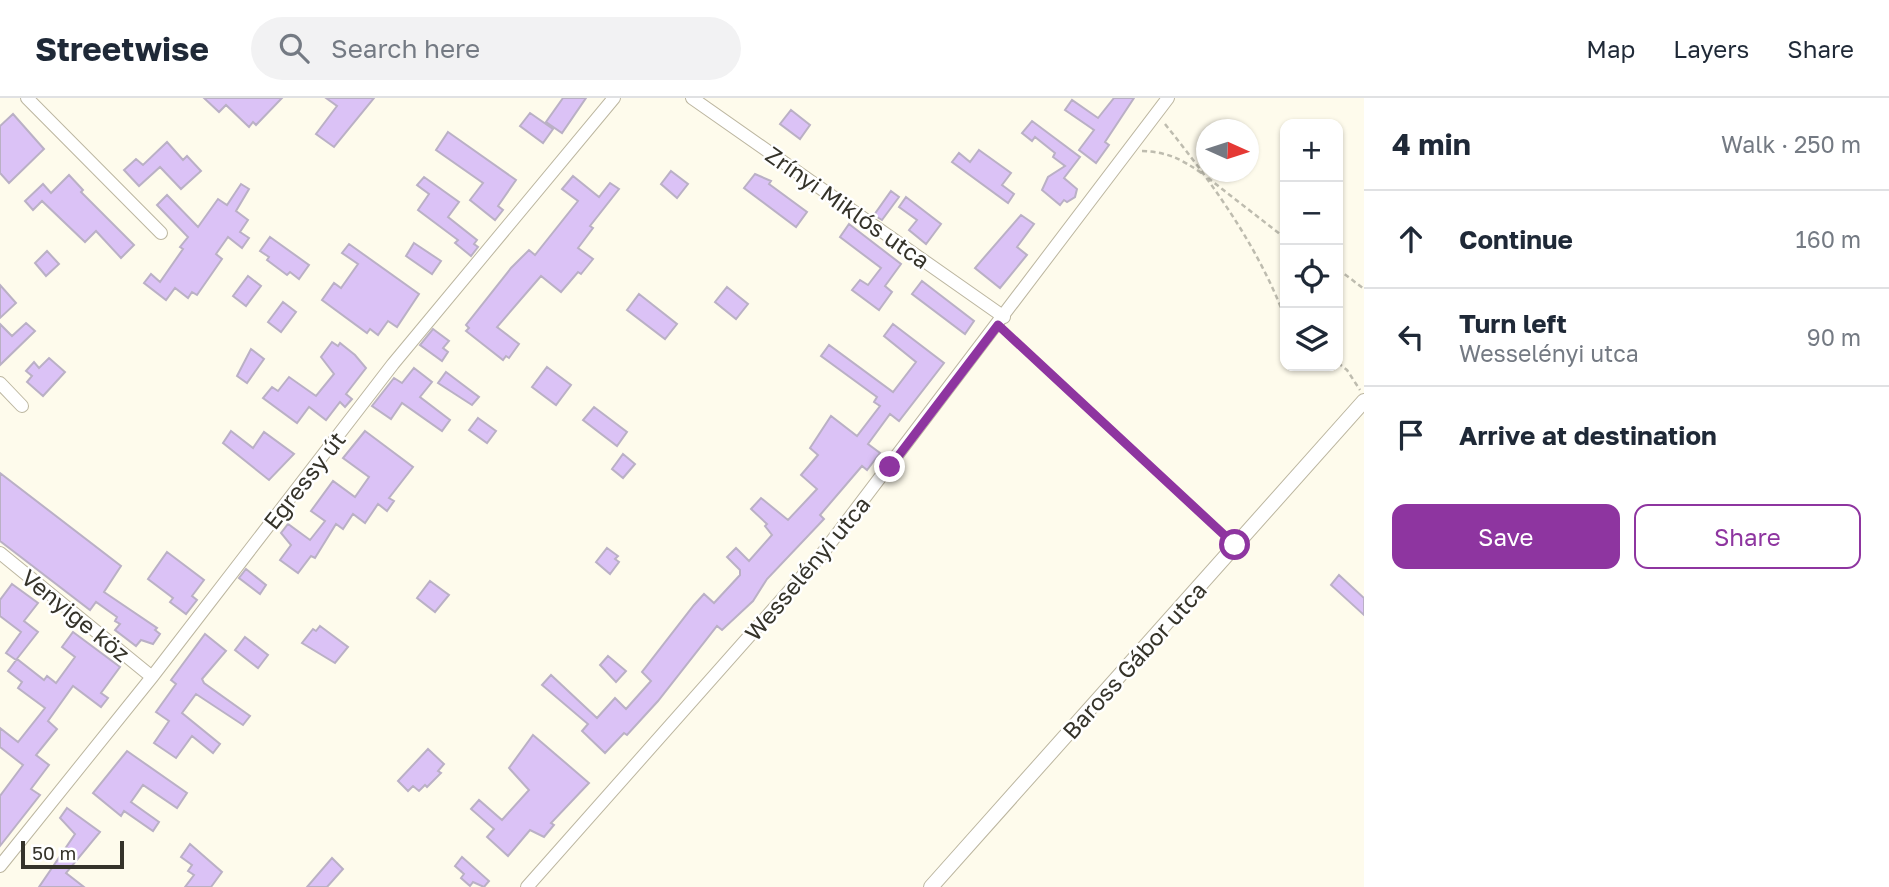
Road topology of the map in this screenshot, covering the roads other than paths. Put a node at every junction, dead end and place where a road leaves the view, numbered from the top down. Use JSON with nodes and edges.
{"nodes":[{"id":1,"x":27,"y":98,"type":"edge"},
{"id":2,"x":614,"y":98,"type":"edge"},
{"id":3,"x":692,"y":98,"type":"edge"},
{"id":4,"x":1168,"y":98,"type":"edge"},
{"id":5,"x":161,"y":233,"type":"dead end"},
{"id":6,"x":1001,"y":321,"type":"junction"},
{"id":7,"x":0,"y":383,"type":"edge"},
{"id":8,"x":1364,"y":398,"type":"edge"},
{"id":9,"x":22,"y":406,"type":"dead end"},
{"id":10,"x":0,"y":553,"type":"edge"},
{"id":11,"x":152,"y":677,"type":"junction"},
{"id":12,"x":0,"y":866,"type":"edge"},
{"id":13,"x":527,"y":887,"type":"edge"},
{"id":14,"x":931,"y":887,"type":"edge"}],
"edges":[{"from":1,"to":5,"type":"street"},
{"from":2,"to":11,"type":"street","name":"Egressy út"},
{"from":3,"to":6,"type":"street","name":"Zrínyi Miklós utca"},
{"from":4,"to":6,"type":"street","name":"Wesselényi utca"},
{"from":6,"to":13,"type":"street","name":"Wesselényi utca"},
{"from":7,"to":9,"type":"street"},
{"from":8,"to":14,"type":"street","name":"Baross Gábor utca"},
{"from":10,"to":11,"type":"street","name":"Venyige köz"},
{"from":11,"to":12,"type":"street","name":"Egressy út"}]}
